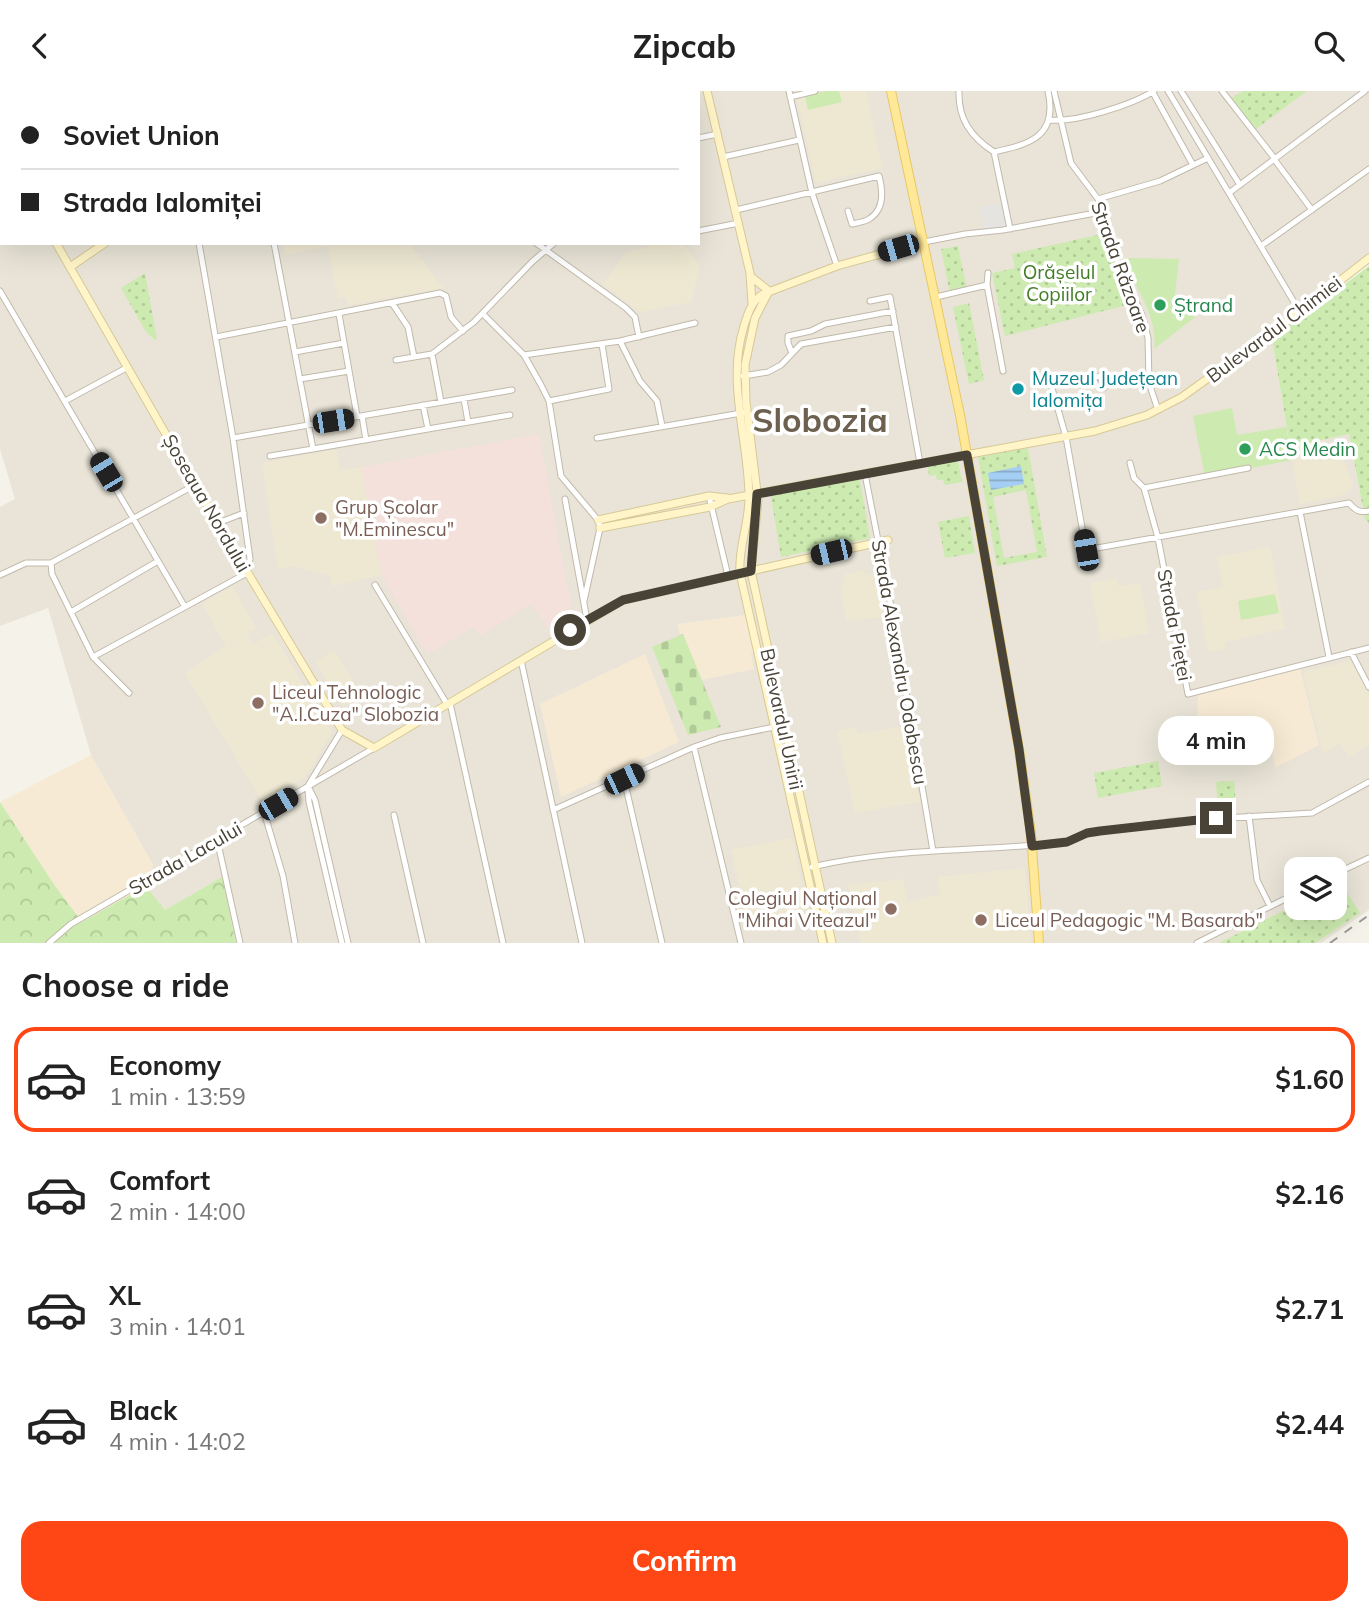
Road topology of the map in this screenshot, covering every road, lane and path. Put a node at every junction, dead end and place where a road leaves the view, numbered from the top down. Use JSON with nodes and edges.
{"nodes":[{"id":1,"x":707,"y":91,"type":"edge"},
{"id":2,"x":816,"y":91,"type":"edge"},
{"id":3,"x":891,"y":91,"type":"edge"},
{"id":4,"x":959,"y":91,"type":"edge"},
{"id":5,"x":1048,"y":91,"type":"edge"},
{"id":6,"x":1054,"y":91,"type":"edge"},
{"id":7,"x":1153,"y":91,"type":"edge"},
{"id":8,"x":1168,"y":91,"type":"edge"},
{"id":9,"x":1181,"y":91,"type":"edge"},
{"id":10,"x":1222,"y":91,"type":"edge"},
{"id":11,"x":1365,"y":91,"type":"edge"},
{"id":12,"x":790,"y":94,"type":"edge"},
{"id":13,"x":1049,"y":120,"type":"junction"},
{"id":14,"x":1061,"y":121,"type":"junction"},
{"id":15,"x":718,"y":134,"type":"junction"},
{"id":16,"x":700,"y":138,"type":"edge"},
{"id":17,"x":799,"y":140,"type":"junction"},
{"id":18,"x":994,"y":152,"type":"junction"},
{"id":19,"x":723,"y":157,"type":"junction"},
{"id":20,"x":1208,"y":157,"type":"junction"},
{"id":21,"x":1274,"y":159,"type":"junction"},
{"id":22,"x":1193,"y":165,"type":"junction"},
{"id":23,"x":1369,"y":169,"type":"edge"},
{"id":24,"x":1240,"y":185,"type":"junction"},
{"id":25,"x":812,"y":193,"type":"junction"},
{"id":26,"x":1228,"y":193,"type":"junction"},
{"id":27,"x":1098,"y":199,"type":"junction"},
{"id":28,"x":736,"y":210,"type":"junction"},
{"id":29,"x":1312,"y":210,"type":"junction"},
{"id":30,"x":848,"y":211,"type":"dead end"},
{"id":31,"x":1101,"y":212,"type":"junction"},
{"id":32,"x":739,"y":223,"type":"junction"},
{"id":33,"x":1010,"y":229,"type":"junction"},
{"id":34,"x":700,"y":231,"type":"edge"},
{"id":35,"x":924,"y":242,"type":"junction"},
{"id":36,"x":56,"y":245,"type":"edge"},
{"id":37,"x":103,"y":245,"type":"edge"},
{"id":38,"x":201,"y":245,"type":"edge"},
{"id":39,"x":274,"y":245,"type":"edge"},
{"id":40,"x":539,"y":245,"type":"edge"},
{"id":41,"x":552,"y":245,"type":"edge"},
{"id":42,"x":1261,"y":246,"type":"junction"},
{"id":43,"x":548,"y":250,"type":"junction"},
{"id":44,"x":1369,"y":258,"type":"edge"},
{"id":45,"x":837,"y":266,"type":"junction"},
{"id":46,"x":70,"y":267,"type":"junction"},
{"id":47,"x":988,"y":273,"type":"dead end"},
{"id":48,"x":750,"y":276,"type":"junction"},
{"id":49,"x":987,"y":285,"type":"junction"},
{"id":50,"x":0,"y":291,"type":"edge"},
{"id":51,"x":769,"y":291,"type":"junction"},
{"id":52,"x":936,"y":297,"type":"junction"},
{"id":53,"x":870,"y":301,"type":"dead end"},
{"id":54,"x":392,"y":303,"type":"junction"},
{"id":55,"x":752,"y":304,"type":"junction"},
{"id":56,"x":893,"y":311,"type":"junction"},
{"id":57,"x":1300,"y":312,"type":"junction"},
{"id":58,"x":340,"y":314,"type":"junction"},
{"id":59,"x":483,"y":314,"type":"junction"},
{"id":60,"x":695,"y":323,"type":"dead end"},
{"id":61,"x":288,"y":324,"type":"junction"},
{"id":62,"x":896,"y":327,"type":"junction"},
{"id":63,"x":463,"y":331,"type":"junction"},
{"id":64,"x":216,"y":337,"type":"junction"},
{"id":65,"x":639,"y":337,"type":"junction"},
{"id":66,"x":620,"y":341,"type":"junction"},
{"id":67,"x":344,"y":343,"type":"junction"},
{"id":68,"x":602,"y":344,"type":"junction"},
{"id":69,"x":295,"y":352,"type":"junction"},
{"id":70,"x":792,"y":353,"type":"junction"},
{"id":71,"x":432,"y":354,"type":"junction"},
{"id":72,"x":524,"y":355,"type":"junction"},
{"id":73,"x":414,"y":357,"type":"junction"},
{"id":74,"x":396,"y":360,"type":"dead end"},
{"id":75,"x":128,"y":367,"type":"junction"},
{"id":76,"x":349,"y":371,"type":"junction"},
{"id":77,"x":1003,"y":371,"type":"dead end"},
{"id":78,"x":740,"y":376,"type":"junction"},
{"id":79,"x":300,"y":379,"type":"junction"},
{"id":80,"x":1104,"y":388,"type":"dead end"},
{"id":81,"x":512,"y":390,"type":"dead end"},
{"id":82,"x":464,"y":399,"type":"junction"},
{"id":83,"x":65,"y":401,"type":"junction"},
{"id":84,"x":548,"y":401,"type":"junction"},
{"id":85,"x":441,"y":402,"type":"junction"},
{"id":86,"x":423,"y":405,"type":"junction"},
{"id":87,"x":1158,"y":410,"type":"junction"},
{"id":88,"x":743,"y":412,"type":"junction"},
{"id":89,"x":510,"y":415,"type":"dead end"},
{"id":90,"x":360,"y":416,"type":"junction"},
{"id":91,"x":468,"y":422,"type":"junction"},
{"id":92,"x":308,"y":425,"type":"junction"},
{"id":93,"x":662,"y":426,"type":"junction"},
{"id":94,"x":428,"y":429,"type":"junction"},
{"id":95,"x":1066,"y":437,"type":"junction"},
{"id":96,"x":233,"y":438,"type":"junction"},
{"id":97,"x":597,"y":439,"type":"dead end"},
{"id":98,"x":366,"y":440,"type":"junction"},
{"id":99,"x":313,"y":449,"type":"junction"},
{"id":100,"x":967,"y":455,"type":"junction"},
{"id":101,"x":270,"y":456,"type":"dead end"},
{"id":102,"x":920,"y":463,"type":"junction"},
{"id":103,"x":1130,"y":463,"type":"dead end"},
{"id":104,"x":1248,"y":468,"type":"dead end"},
{"id":105,"x":865,"y":474,"type":"junction"},
{"id":106,"x":195,"y":485,"type":"junction"},
{"id":107,"x":1144,"y":488,"type":"junction"},
{"id":108,"x":753,"y":494,"type":"junction"},
{"id":109,"x":709,"y":496,"type":"junction"},
{"id":110,"x":565,"y":499,"type":"dead end"},
{"id":111,"x":728,"y":499,"type":"junction"},
{"id":112,"x":710,"y":507,"type":"junction"},
{"id":113,"x":1300,"y":512,"type":"junction"},
{"id":114,"x":1369,"y":512,"type":"edge"},
{"id":115,"x":244,"y":513,"type":"junction"},
{"id":116,"x":134,"y":518,"type":"junction"},
{"id":117,"x":218,"y":523,"type":"junction"},
{"id":118,"x":599,"y":524,"type":"junction"},
{"id":119,"x":1158,"y":538,"type":"junction"},
{"id":120,"x":888,"y":540,"type":"dead end"},
{"id":121,"x":878,"y":541,"type":"junction"},
{"id":122,"x":158,"y":561,"type":"junction"},
{"id":123,"x":51,"y":563,"type":"junction"},
{"id":124,"x":751,"y":571,"type":"junction"},
{"id":125,"x":247,"y":572,"type":"junction"},
{"id":126,"x":740,"y":573,"type":"junction"},
{"id":127,"x":0,"y":575,"type":"edge"},
{"id":128,"x":728,"y":576,"type":"junction"},
{"id":129,"x":375,"y":585,"type":"dead end"},
{"id":130,"x":584,"y":601,"type":"junction"},
{"id":131,"x":185,"y":607,"type":"junction"},
{"id":132,"x":71,"y":612,"type":"junction"},
{"id":133,"x":587,"y":619,"type":"junction"},
{"id":134,"x":1369,"y":649,"type":"edge"},
{"id":135,"x":1351,"y":652,"type":"junction"},
{"id":136,"x":93,"y":657,"type":"junction"},
{"id":137,"x":1329,"y":657,"type":"junction"},
{"id":138,"x":521,"y":660,"type":"junction"},
{"id":139,"x":1369,"y":687,"type":"edge"},
{"id":140,"x":129,"y":692,"type":"dead end"},
{"id":141,"x":449,"y":704,"type":"junction"},
{"id":142,"x":784,"y":725,"type":"junction"},
{"id":143,"x":774,"y":727,"type":"junction"},
{"id":144,"x":342,"y":730,"type":"junction"},
{"id":145,"x":694,"y":747,"type":"junction"},
{"id":146,"x":374,"y":748,"type":"junction"},
{"id":147,"x":624,"y":779,"type":"junction"},
{"id":148,"x":1369,"y":782,"type":"edge"},
{"id":149,"x":308,"y":786,"type":"junction"},
{"id":150,"x":553,"y":810,"type":"junction"},
{"id":151,"x":264,"y":812,"type":"junction"},
{"id":152,"x":394,"y":815,"type":"dead end"},
{"id":153,"x":1249,"y":816,"type":"junction"},
{"id":154,"x":217,"y":839,"type":"junction"},
{"id":155,"x":1032,"y":846,"type":"junction"},
{"id":156,"x":933,"y":851,"type":"junction"},
{"id":157,"x":1369,"y":858,"type":"edge"},
{"id":158,"x":810,"y":867,"type":"junction"},
{"id":159,"x":1347,"y":868,"type":"edge"},
{"id":160,"x":1284,"y":899,"type":"edge"},
{"id":161,"x":1269,"y":906,"type":"junction"},
{"id":162,"x":49,"y":943,"type":"edge"},
{"id":163,"x":240,"y":943,"type":"edge"},
{"id":164,"x":295,"y":943,"type":"edge"},
{"id":165,"x":342,"y":943,"type":"edge"},
{"id":166,"x":348,"y":943,"type":"edge"},
{"id":167,"x":423,"y":943,"type":"edge"},
{"id":168,"x":503,"y":943,"type":"edge"},
{"id":169,"x":582,"y":943,"type":"edge"},
{"id":170,"x":662,"y":943,"type":"edge"},
{"id":171,"x":741,"y":943,"type":"edge"},
{"id":172,"x":823,"y":943,"type":"edge"},
{"id":173,"x":832,"y":943,"type":"edge"},
{"id":174,"x":1039,"y":943,"type":"edge"},
{"id":175,"x":1197,"y":943,"type":"edge"}],
"edges":[{"from":1,"to":15,"type":"street"},
{"from":2,"to":12,"type":"street"},
{"from":3,"to":35,"type":"main road"},
{"from":4,"to":18,"type":"street"},
{"from":5,"to":13,"type":"street"},
{"from":6,"to":14,"type":"street","name":"Strada Răzoare"},
{"from":7,"to":14,"type":"street"},
{"from":7,"to":22,"type":"street"},
{"from":8,"to":20,"type":"street"},
{"from":9,"to":24,"type":"street"},
{"from":10,"to":21,"type":"street"},
{"from":11,"to":21,"type":"street"},
{"from":12,"to":17,"type":"street"},
{"from":13,"to":14,"type":"street"},
{"from":13,"to":18,"type":"street"},
{"from":14,"to":27,"type":"street","name":"Strada Răzoare"},
{"from":15,"to":16,"type":"street"},
{"from":15,"to":19,"type":"street"},
{"from":17,"to":19,"type":"street"},
{"from":17,"to":25,"type":"street"},
{"from":18,"to":33,"type":"street"},
{"from":19,"to":28,"type":"street"},
{"from":20,"to":22,"type":"street"},
{"from":20,"to":26,"type":"street"},
{"from":21,"to":24,"type":"street"},
{"from":21,"to":29,"type":"street"},
{"from":22,"to":27,"type":"street"},
{"from":23,"to":29,"type":"street"},
{"from":24,"to":26,"type":"street"},
{"from":25,"to":28,"type":"street"},
{"from":25,"to":30,"type":"street"},
{"from":25,"to":45,"type":"street"},
{"from":26,"to":42,"type":"street"},
{"from":27,"to":31,"type":"street","name":"Strada Răzoare"},
{"from":28,"to":32,"type":"street"},
{"from":29,"to":42,"type":"street"},
{"from":31,"to":33,"type":"street"},
{"from":31,"to":87,"type":"street","name":"Strada Răzoare"},
{"from":32,"to":34,"type":"street"},
{"from":32,"to":48,"type":"street"},
{"from":33,"to":35,"type":"street"},
{"from":35,"to":45,"type":"street"},
{"from":35,"to":52,"type":"main road"},
{"from":36,"to":46,"type":"street","name":"Șoseaua Nordului"},
{"from":37,"to":46,"type":"street"},
{"from":38,"to":64,"type":"street"},
{"from":39,"to":61,"type":"street"},
{"from":40,"to":43,"type":"street"},
{"from":41,"to":43,"type":"street"},
{"from":42,"to":57,"type":"street"},
{"from":43,"to":59,"type":"street"},
{"from":43,"to":65,"type":"street"},
{"from":44,"to":57,"type":"street","name":"Bulevardul Chimiei"},
{"from":45,"to":51,"type":"street"},
{"from":46,"to":75,"type":"street","name":"Șoseaua Nordului"},
{"from":47,"to":49,"type":"street"},
{"from":48,"to":51,"type":"street"},
{"from":48,"to":55,"type":"street"},
{"from":49,"to":52,"type":"street"},
{"from":49,"to":77,"type":"street"},
{"from":50,"to":83,"type":"street"},
{"from":51,"to":55,"type":"street"},
{"from":51,"to":78,"type":"street"},
{"from":52,"to":100,"type":"main road"},
{"from":53,"to":56,"type":"street"},
{"from":54,"to":58,"type":"street"},
{"from":54,"to":63,"type":"street"},
{"from":54,"to":73,"type":"street"},
{"from":55,"to":78,"type":"street"},
{"from":56,"to":62,"type":"street"},
{"from":56,"to":70,"type":"street"},
{"from":57,"to":87,"type":"street","name":"Bulevardul Chimiei"},
{"from":58,"to":61,"type":"street"},
{"from":58,"to":67,"type":"street"},
{"from":59,"to":63,"type":"street"},
{"from":59,"to":72,"type":"street"},
{"from":60,"to":65,"type":"street"},
{"from":61,"to":64,"type":"street"},
{"from":61,"to":69,"type":"street"},
{"from":62,"to":70,"type":"street"},
{"from":62,"to":102,"type":"street"},
{"from":63,"to":71,"type":"street"},
{"from":64,"to":96,"type":"street"},
{"from":65,"to":66,"type":"street"},
{"from":66,"to":68,"type":"street"},
{"from":66,"to":93,"type":"street"},
{"from":67,"to":69,"type":"street"},
{"from":67,"to":76,"type":"street"},
{"from":68,"to":72,"type":"street"},
{"from":68,"to":84,"type":"street"},
{"from":69,"to":79,"type":"street"},
{"from":70,"to":78,"type":"street"},
{"from":71,"to":73,"type":"street"},
{"from":71,"to":85,"type":"street"},
{"from":72,"to":84,"type":"street"},
{"from":73,"to":74,"type":"street"},
{"from":75,"to":83,"type":"street"},
{"from":75,"to":106,"type":"street","name":"Șoseaua Nordului"},
{"from":76,"to":79,"type":"street"},
{"from":76,"to":90,"type":"street"},
{"from":78,"to":88,"type":"street"},
{"from":79,"to":92,"type":"street"},
{"from":80,"to":95,"type":"street"},
{"from":81,"to":82,"type":"street"},
{"from":82,"to":85,"type":"street"},
{"from":82,"to":91,"type":"street"},
{"from":83,"to":116,"type":"street"},
{"from":84,"to":118,"type":"street"},
{"from":85,"to":86,"type":"street"},
{"from":86,"to":90,"type":"street"},
{"from":86,"to":94,"type":"street"},
{"from":87,"to":95,"type":"street","name":"Bulevardul Chimiei"},
{"from":88,"to":93,"type":"street"},
{"from":88,"to":108,"type":"street"},
{"from":89,"to":91,"type":"street"},
{"from":90,"to":92,"type":"street"},
{"from":90,"to":98,"type":"street"},
{"from":91,"to":94,"type":"street"},
{"from":92,"to":96,"type":"street"},
{"from":92,"to":99,"type":"street"},
{"from":93,"to":97,"type":"street"},
{"from":94,"to":98,"type":"street"},
{"from":95,"to":100,"type":"street","name":"Bulevardul Chimiei"},
{"from":95,"to":119,"type":"street"},
{"from":96,"to":115,"type":"street"},
{"from":98,"to":99,"type":"street"},
{"from":99,"to":101,"type":"street"},
{"from":100,"to":102,"type":"street","name":"Bulevardul Chimiei"},
{"from":100,"to":155,"type":"main road"},
{"from":102,"to":105,"type":"street","name":"Bulevardul Chimiei"},
{"from":103,"to":107,"type":"street"},
{"from":104,"to":107,"type":"street"},
{"from":105,"to":108,"type":"street","name":"Bulevardul Chimiei"},
{"from":105,"to":121,"type":"street","name":"Strada Alexandru Odobescu"},
{"from":106,"to":116,"type":"street"},
{"from":106,"to":117,"type":"street","name":"Șoseaua Nordului"},
{"from":107,"to":119,"type":"street"},
{"from":108,"to":111,"type":"street","name":"Bulevardul Chimiei"},
{"from":108,"to":124,"type":"street","name":"Bulevardul Unirii"},
{"from":108,"to":126,"type":"street","name":"Bulevardul Unirii"},
{"from":109,"to":111,"type":"street","name":"Bulevardul Chimiei"},
{"from":109,"to":112,"type":"street"},
{"from":109,"to":118,"type":"street","name":"Bulevardul Chimiei"},
{"from":110,"to":130,"type":"street"},
{"from":111,"to":112,"type":"street","name":"Bulevardul Chimiei"},
{"from":112,"to":118,"type":"street","name":"Bulevardul Chimiei"},
{"from":112,"to":128,"type":"street"},
{"from":113,"to":114,"type":"street"},
{"from":113,"to":119,"type":"street"},
{"from":113,"to":137,"type":"street"},
{"from":115,"to":117,"type":"street"},
{"from":115,"to":125,"type":"street"},
{"from":116,"to":122,"type":"street"},
{"from":116,"to":123,"type":"street"},
{"from":117,"to":125,"type":"street","name":"Șoseaua Nordului"},
{"from":118,"to":130,"type":"street"},
{"from":119,"to":137,"type":"street","name":"Strada Pieței"},
{"from":120,"to":121,"type":"street","name":"Strada Lacului"},
{"from":121,"to":124,"type":"street","name":"Strada Lacului"},
{"from":121,"to":156,"type":"street","name":"Strada Alexandru Odobescu"},
{"from":122,"to":131,"type":"street"},
{"from":122,"to":132,"type":"street"},
{"from":123,"to":127,"type":"street"},
{"from":123,"to":132,"type":"street"},
{"from":124,"to":126,"type":"street","name":"Strada Lacului"},
{"from":124,"to":142,"type":"street","name":"Bulevardul Unirii"},
{"from":125,"to":131,"type":"street"},
{"from":125,"to":144,"type":"street","name":"Șoseaua Nordului"},
{"from":126,"to":128,"type":"street","name":"Strada Lacului"},
{"from":126,"to":143,"type":"street","name":"Bulevardul Unirii"},
{"from":128,"to":133,"type":"street","name":"Strada Lacului"},
{"from":129,"to":141,"type":"street"},
{"from":130,"to":133,"type":"street"},
{"from":131,"to":136,"type":"street"},
{"from":132,"to":136,"type":"street"},
{"from":133,"to":138,"type":"street","name":"Strada Lacului"},
{"from":134,"to":135,"type":"street"},
{"from":135,"to":137,"type":"street"},
{"from":135,"to":139,"type":"street"},
{"from":136,"to":140,"type":"street"},
{"from":138,"to":141,"type":"street","name":"Strada Lacului"},
{"from":138,"to":150,"type":"street"},
{"from":141,"to":146,"type":"street","name":"Strada Lacului"},
{"from":141,"to":168,"type":"street"},
{"from":142,"to":143,"type":"street"},
{"from":142,"to":158,"type":"street","name":"Bulevardul Unirii"},
{"from":143,"to":145,"type":"street"},
{"from":143,"to":158,"type":"street","name":"Bulevardul Unirii"},
{"from":144,"to":146,"type":"street","name":"Șoseaua Nordului"},
{"from":144,"to":149,"type":"street"},
{"from":145,"to":147,"type":"street"},
{"from":145,"to":171,"type":"street"},
{"from":146,"to":149,"type":"street","name":"Strada Lacului"},
{"from":147,"to":150,"type":"street"},
{"from":147,"to":170,"type":"street"},
{"from":148,"to":153,"type":"street"},
{"from":149,"to":151,"type":"street","name":"Strada Lacului"},
{"from":149,"to":165,"type":"street"},
{"from":149,"to":166,"type":"street"},
{"from":150,"to":169,"type":"street"},
{"from":151,"to":154,"type":"street","name":"Strada Lacului"},
{"from":151,"to":164,"type":"street"},
{"from":152,"to":167,"type":"street"},
{"from":153,"to":155,"type":"street"},
{"from":153,"to":161,"type":"street"},
{"from":154,"to":162,"type":"street","name":"Strada Lacului"},
{"from":154,"to":163,"type":"street"},
{"from":155,"to":156,"type":"street"},
{"from":155,"to":174,"type":"main road"},
{"from":156,"to":158,"type":"street"},
{"from":157,"to":159,"type":"street"},
{"from":158,"to":172,"type":"street","name":"Bulevardul Unirii"},
{"from":158,"to":173,"type":"street","name":"Bulevardul Unirii"},
{"from":160,"to":161,"type":"street"},
{"from":161,"to":175,"type":"street"}]}
